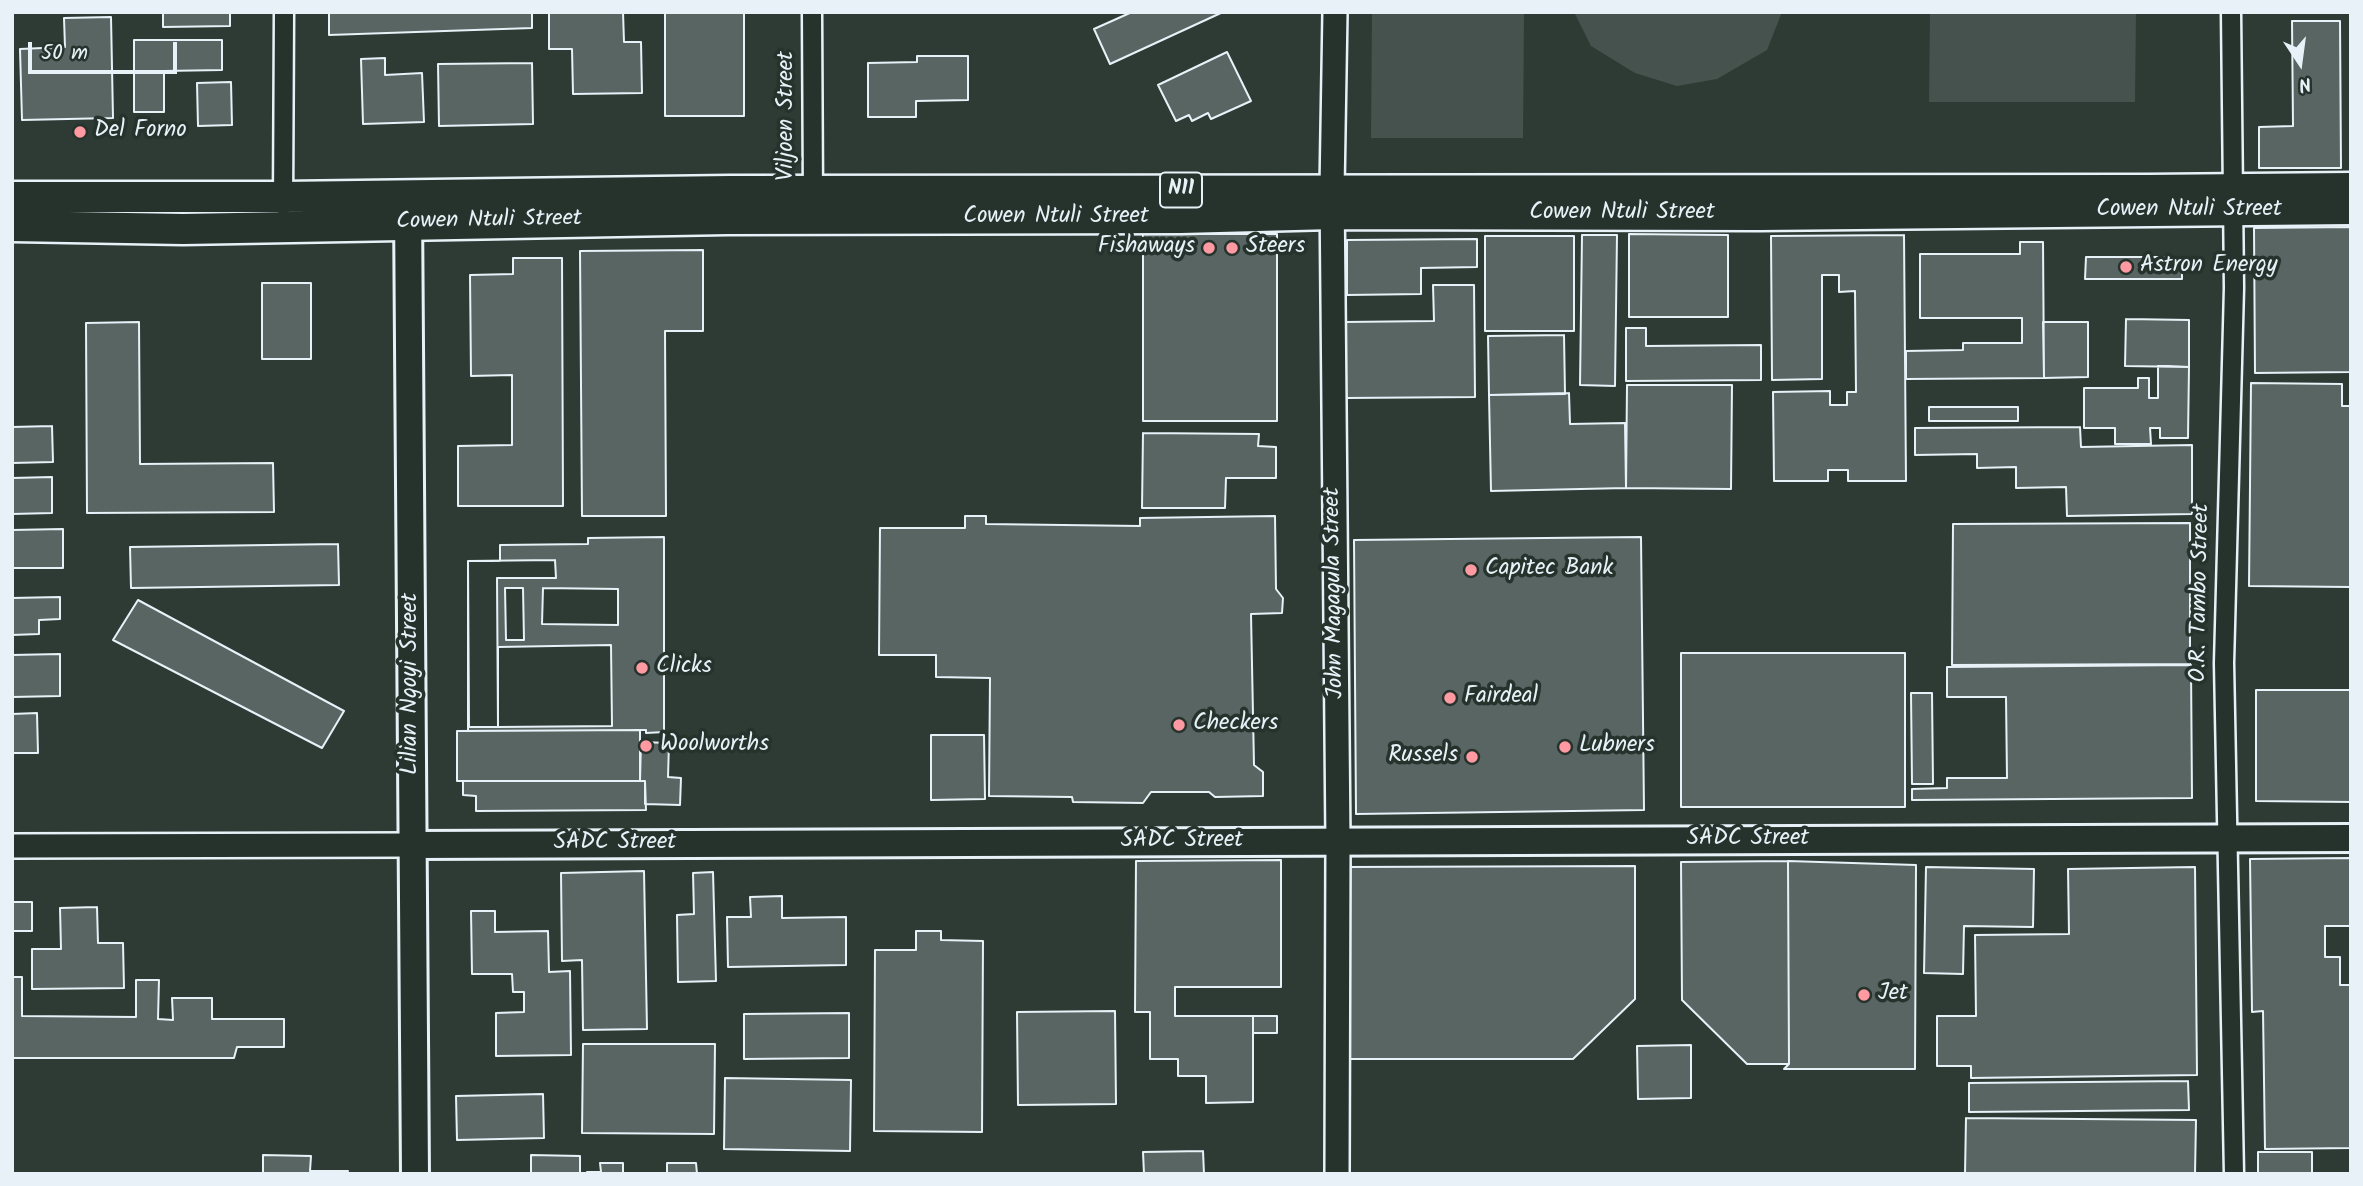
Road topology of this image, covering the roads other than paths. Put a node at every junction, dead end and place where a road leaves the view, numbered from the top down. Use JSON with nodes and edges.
{"nodes":[{"id":1,"x":284,"y":12,"type":"edge"},
{"id":2,"x":812,"y":12,"type":"edge"},
{"id":3,"x":1335,"y":12,"type":"edge"},
{"id":4,"x":2231,"y":12,"type":"edge"},
{"id":5,"x":2351,"y":188,"type":"edge"},
{"id":6,"x":408,"y":194,"type":"junction"},
{"id":7,"x":12,"y":197,"type":"edge"},
{"id":8,"x":2233,"y":199,"type":"junction"},
{"id":9,"x":1332,"y":202,"type":"junction"},
{"id":10,"x":813,"y":205,"type":"junction"},
{"id":11,"x":2351,"y":209,"type":"edge"},
{"id":12,"x":283,"y":211,"type":"junction"},
{"id":13,"x":409,"y":223,"type":"junction"},
{"id":14,"x":12,"y":226,"type":"edge"},
{"id":15,"x":2351,"y":838,"type":"edge"},
{"id":16,"x":2228,"y":839,"type":"junction"},
{"id":17,"x":1338,"y":842,"type":"junction"},
{"id":18,"x":413,"y":845,"type":"junction"},
{"id":19,"x":12,"y":846,"type":"edge"},
{"id":20,"x":415,"y":1174,"type":"edge"},
{"id":21,"x":1337,"y":1174,"type":"edge"},
{"id":22,"x":2235,"y":1174,"type":"edge"}],
"edges":[{"from":1,"to":12,"type":"street"},
{"from":2,"to":10,"type":"street","name":"Viljoen Street"},
{"from":3,"to":9,"type":"street","name":"John Magagula Street"},
{"from":4,"to":8,"type":"street","name":"O.R. Tambo Street"},
{"from":5,"to":8,"type":"highway","name":"Cowen Ntuli Street","number":"N11"},
{"from":6,"to":10,"type":"highway","name":"Cowen Ntuli Street","number":"N11"},
{"from":6,"to":12,"type":"highway","name":"Cowen Ntuli Street","number":"N11"},
{"from":6,"to":13,"type":"main road","name":"Lilian Ngoyi Street"},
{"from":7,"to":12,"type":"highway","name":"Cowen Ntuli Street","number":"N11"},
{"from":8,"to":9,"type":"highway","name":"Cowen Ntuli Street","number":"N11"},
{"from":8,"to":11,"type":"highway","name":"Cowen Ntuli Street","number":"N11"},
{"from":8,"to":16,"type":"street","name":"O.R. Tambo Street"},
{"from":9,"to":10,"type":"highway","name":"Cowen Ntuli Street","number":"N11"},
{"from":9,"to":17,"type":"street","name":"John Magagula Street"},
{"from":10,"to":13,"type":"highway","name":"Cowen Ntuli Street","number":"N11"},
{"from":12,"to":13,"type":"highway","name":"Cowen Ntuli Street","number":"N11"},
{"from":12,"to":14,"type":"highway","name":"Cowen Ntuli Street","number":"N11"},
{"from":13,"to":18,"type":"main road","name":"Lilian Ngoyi Street"},
{"from":15,"to":16,"type":"main road","name":"SADC Street"},
{"from":16,"to":17,"type":"main road","name":"SADC Street"},
{"from":16,"to":22,"type":"street","name":"O.R. Tambo Street"},
{"from":17,"to":18,"type":"main road","name":"SADC Street"},
{"from":17,"to":21,"type":"street","name":"John Magagula Street"},
{"from":18,"to":19,"type":"street","name":"SADC Street"},
{"from":18,"to":20,"type":"main road","name":"Lilian Ngoyi Street"}]}
